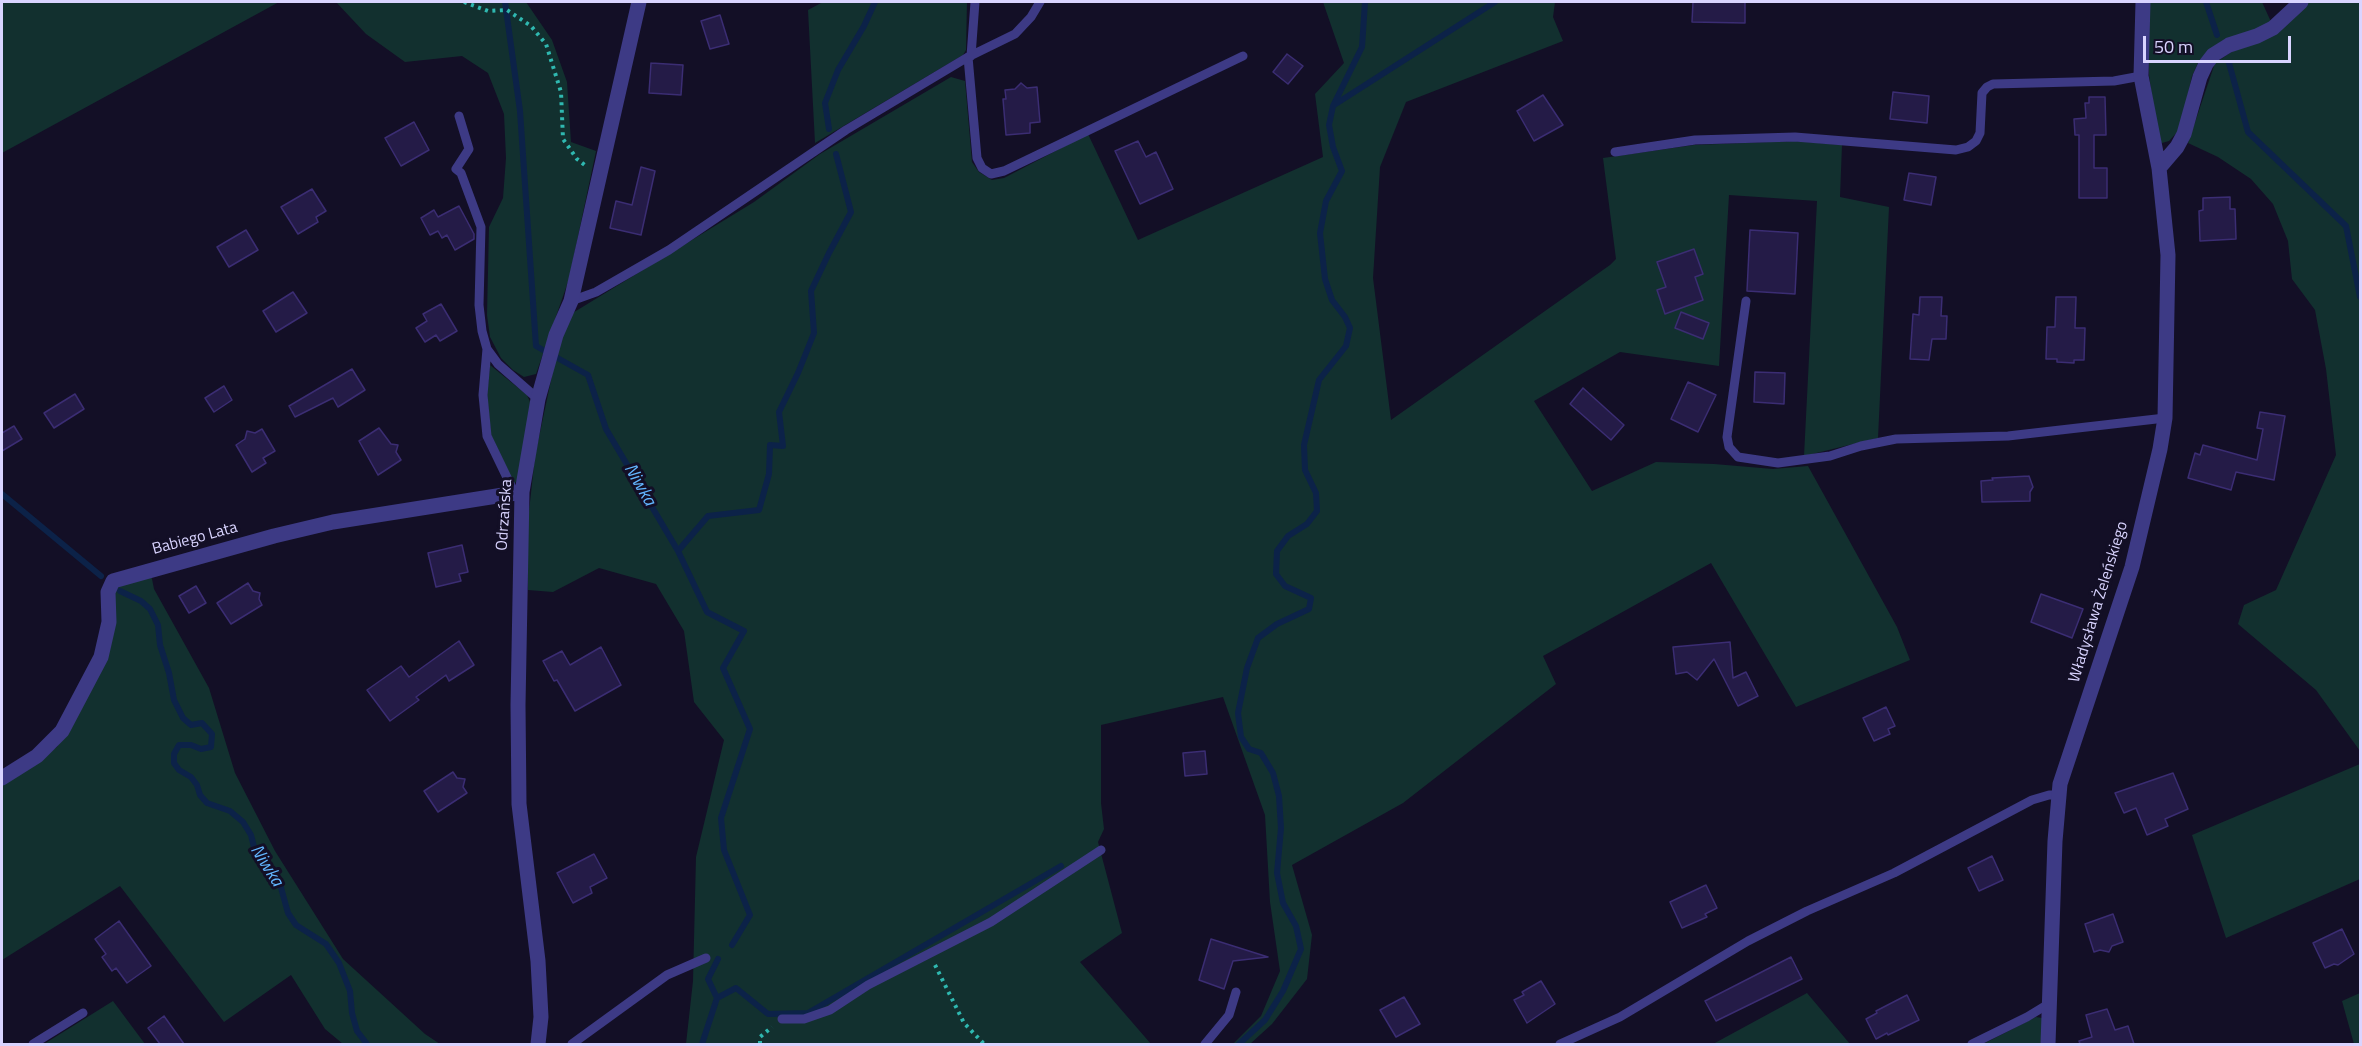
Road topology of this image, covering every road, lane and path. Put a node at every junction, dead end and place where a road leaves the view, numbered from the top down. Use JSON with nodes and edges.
{"nodes":[{"id":1,"x":464,"y":2,"type":"edge"},
{"id":2,"x":639,"y":2,"type":"edge"},
{"id":3,"x":975,"y":2,"type":"edge"},
{"id":4,"x":1040,"y":2,"type":"edge"},
{"id":5,"x":2143,"y":2,"type":"edge"},
{"id":6,"x":2301,"y":2,"type":"edge"},
{"id":7,"x":969,"y":56,"type":"junction"},
{"id":8,"x":1244,"y":56,"type":"dead end"},
{"id":9,"x":2141,"y":76,"type":"junction"},
{"id":10,"x":459,"y":116,"type":"dead end"},
{"id":11,"x":1615,"y":152,"type":"dead end"},
{"id":12,"x":2159,"y":168,"type":"junction"},
{"id":13,"x":600,"y":175,"type":"junction"},
{"id":14,"x":571,"y":301,"type":"junction"},
{"id":15,"x":1746,"y":301,"type":"dead end"},
{"id":16,"x":487,"y":348,"type":"junction"},
{"id":17,"x":538,"y":399,"type":"junction"},
{"id":18,"x":2165,"y":418,"type":"junction"},
{"id":19,"x":518,"y":492,"type":"junction"},
{"id":20,"x":2,"y":778,"type":"edge"},
{"id":21,"x":2059,"y":795,"type":"junction"},
{"id":22,"x":1101,"y":850,"type":"dead end"},
{"id":23,"x":930,"y":953,"type":"junction"},
{"id":24,"x":706,"y":958,"type":"dead end"},
{"id":25,"x":1236,"y":992,"type":"dead end"},
{"id":26,"x":2050,"y":1003,"type":"junction"},
{"id":27,"x":82,"y":1013,"type":"dead end"},
{"id":28,"x":782,"y":1018,"type":"joint"},
{"id":29,"x":33,"y":1044,"type":"edge"},
{"id":30,"x":538,"y":1044,"type":"edge"},
{"id":31,"x":572,"y":1044,"type":"edge"},
{"id":32,"x":760,"y":1044,"type":"edge"},
{"id":33,"x":984,"y":1044,"type":"edge"},
{"id":34,"x":1205,"y":1044,"type":"edge"},
{"id":35,"x":1560,"y":1044,"type":"edge"},
{"id":36,"x":1971,"y":1044,"type":"edge"},
{"id":37,"x":2048,"y":1044,"type":"edge"}],
"edges":[{"from":1,"to":13,"type":"path"},
{"from":2,"to":13,"type":"street","name":"Odrzańska"},
{"from":3,"to":7,"type":"lane"},
{"from":4,"to":7,"type":"lane"},
{"from":5,"to":9,"type":"street","name":"Władysława Żeleńskiego"},
{"from":6,"to":12,"type":"street"},
{"from":7,"to":8,"type":"lane"},
{"from":7,"to":14,"type":"lane"},
{"from":9,"to":11,"type":"lane"},
{"from":9,"to":12,"type":"street","name":"Władysława Żeleńskiego"},
{"from":10,"to":16,"type":"lane"},
{"from":12,"to":18,"type":"street","name":"Władysława Żeleńskiego"},
{"from":13,"to":14,"type":"street","name":"Odrzańska"},
{"from":14,"to":17,"type":"street","name":"Odrzańska"},
{"from":15,"to":18,"type":"lane"},
{"from":16,"to":17,"type":"lane"},
{"from":16,"to":19,"type":"lane"},
{"from":17,"to":19,"type":"street","name":"Odrzańska"},
{"from":18,"to":21,"type":"street","name":"Władysława Żeleńskiego"},
{"from":19,"to":20,"type":"street","name":"Babiego Lata"},
{"from":19,"to":30,"type":"street","name":"Odrzańska"},
{"from":21,"to":26,"type":"street","name":"Władysława Żeleńskiego"},
{"from":21,"to":35,"type":"lane"},
{"from":22,"to":23,"type":"lane"},
{"from":23,"to":28,"type":"lane"},
{"from":23,"to":33,"type":"path"},
{"from":24,"to":31,"type":"lane"},
{"from":25,"to":34,"type":"lane"},
{"from":26,"to":36,"type":"lane"},
{"from":26,"to":37,"type":"street","name":"Władysława Żeleńskiego"},
{"from":27,"to":29,"type":"lane"},
{"from":28,"to":32,"type":"path"}]}
